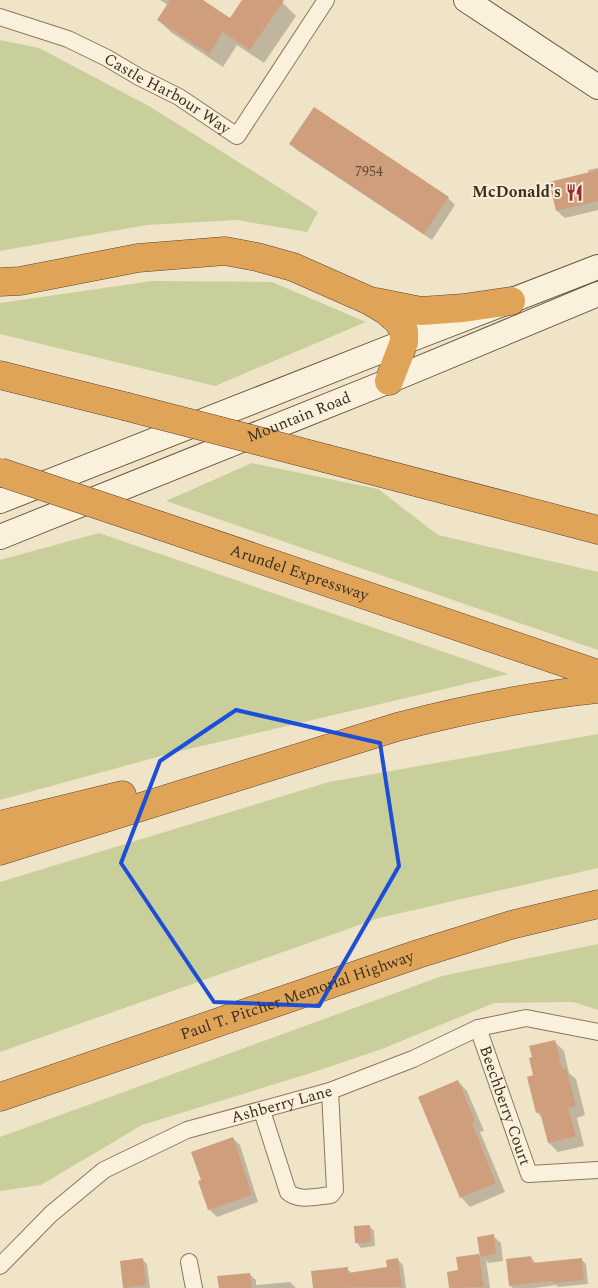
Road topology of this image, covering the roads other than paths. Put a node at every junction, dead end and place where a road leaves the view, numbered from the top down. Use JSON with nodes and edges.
{"nodes":[{"id":1,"x":326,"y":0,"type":"edge"},
{"id":2,"x":466,"y":0,"type":"edge"},
{"id":3,"x":0,"y":17,"type":"edge"},
{"id":4,"x":598,"y":87,"type":"edge"},
{"id":5,"x":598,"y":267,"type":"edge"},
{"id":6,"x":0,"y":282,"type":"edge"},
{"id":7,"x":598,"y":294,"type":"edge"},
{"id":8,"x":370,"y":301,"type":"junction"},
{"id":9,"x":511,"y":301,"type":"junction"},
{"id":10,"x":404,"y":342,"type":"junction"},
{"id":11,"x":0,"y":375,"type":"edge"},
{"id":12,"x":389,"y":381,"type":"junction"},
{"id":13,"x":0,"y":472,"type":"edge"},
{"id":14,"x":0,"y":502,"type":"edge"},
{"id":15,"x":598,"y":530,"type":"edge"},
{"id":16,"x":0,"y":537,"type":"edge"},
{"id":17,"x":598,"y":674,"type":"edge"},
{"id":18,"x":598,"y":689,"type":"edge"},
{"id":19,"x":309,"y":754,"type":"junction"},
{"id":20,"x":0,"y":825,"type":"edge"},
{"id":21,"x":0,"y":851,"type":"edge"},
{"id":22,"x":598,"y":904,"type":"edge"},
{"id":23,"x":478,"y":1028,"type":"junction"},
{"id":24,"x":598,"y":1032,"type":"edge"},
{"id":25,"x":330,"y":1091,"type":"junction"},
{"id":26,"x":0,"y":1099,"type":"edge"},
{"id":27,"x":262,"y":1111,"type":"junction"},
{"id":28,"x":598,"y":1170,"type":"edge"},
{"id":29,"x":189,"y":1262,"type":"dead end"},
{"id":30,"x":0,"y":1266,"type":"edge"},
{"id":31,"x":194,"y":1288,"type":"edge"}],
"edges":[{"from":1,"to":3,"type":"street","name":"Castle Harbour Way"},
{"from":2,"to":4,"type":"main road"},
{"from":5,"to":9,"type":"main road","name":"Mountain Road"},
{"from":6,"to":8,"type":"highway"},
{"from":7,"to":12,"type":"main road","name":"Mountain Road"},
{"from":8,"to":9,"type":"highway"},
{"from":8,"to":10,"type":"highway"},
{"from":9,"to":10,"type":"main road","name":"Mountain Road"},
{"from":10,"to":12,"type":"highway"},
{"from":10,"to":14,"type":"main road","name":"Mountain Road"},
{"from":11,"to":15,"type":"highway","bridge":true},
{"from":12,"to":16,"type":"main road","name":"Mountain Road"},
{"from":13,"to":17,"type":"highway","name":"Arundel Expressway","bridge":true},
{"from":18,"to":19,"type":"highway"},
{"from":19,"to":20,"type":"highway"},
{"from":19,"to":21,"type":"highway"},
{"from":22,"to":26,"type":"highway","name":"Paul T. Pitcher Memorial Highway"},
{"from":23,"to":24,"type":"street","name":"Ashberry Lane"},
{"from":23,"to":25,"type":"street","name":"Ashberry Lane"},
{"from":23,"to":28,"type":"street","name":"Beechberry Court"},
{"from":25,"to":27,"type":"street","name":"Ashberry Lane"},
{"from":25,"to":27,"type":"street"},
{"from":27,"to":30,"type":"street","name":"Ashberry Lane"},
{"from":29,"to":31,"type":"street"}]}
